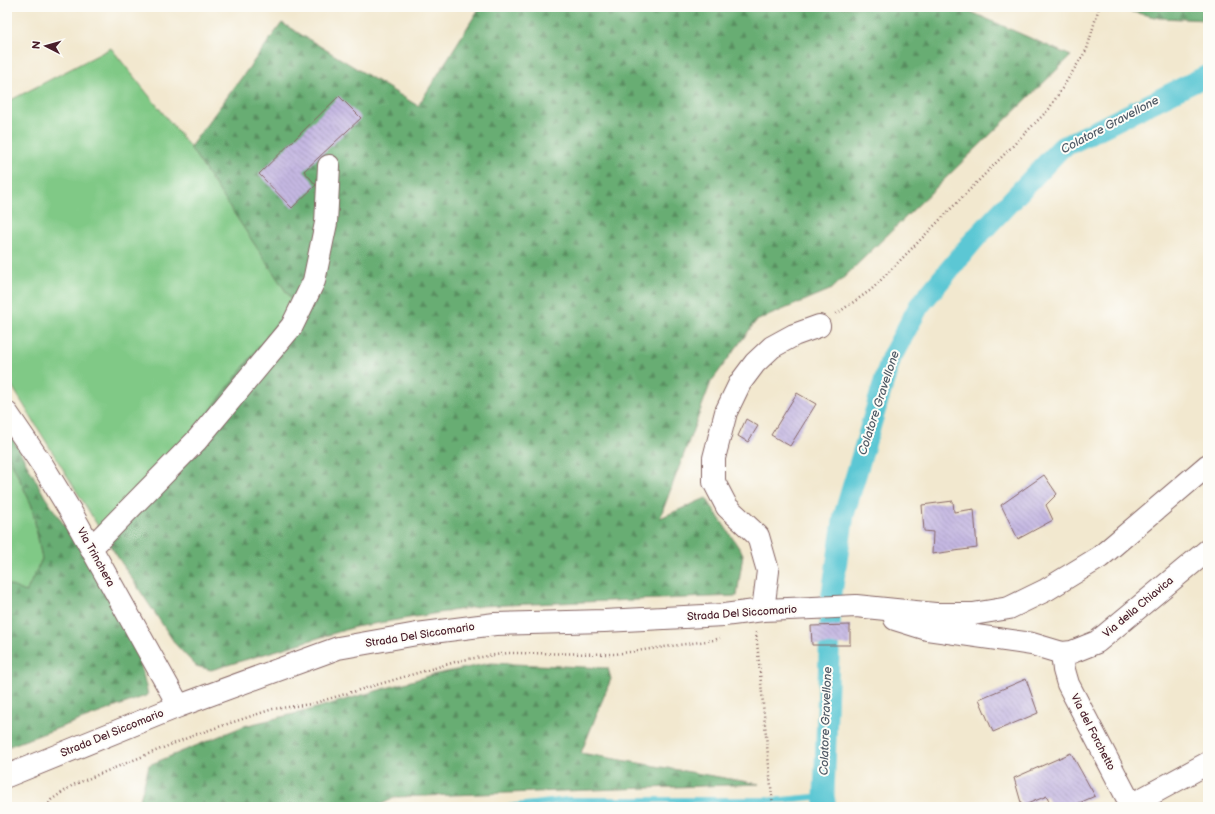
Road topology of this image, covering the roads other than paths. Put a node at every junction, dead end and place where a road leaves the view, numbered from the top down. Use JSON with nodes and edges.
{"nodes":[{"id":1,"x":329,"y":166,"type":"dead end"},
{"id":2,"x":819,"y":326,"type":"road end"},
{"id":3,"x":7,"y":413,"type":"edge"},
{"id":4,"x":1208,"y":465,"type":"edge"},
{"id":5,"x":91,"y":548,"type":"junction"},
{"id":6,"x":1208,"y":550,"type":"edge"},
{"id":7,"x":856,"y":606,"type":"junction"},
{"id":8,"x":759,"y":611,"type":"junction"},
{"id":9,"x":1062,"y":653,"type":"junction"},
{"id":10,"x":179,"y":706,"type":"junction"},
{"id":11,"x":1208,"y":764,"type":"edge"},
{"id":12,"x":7,"y":776,"type":"edge"},
{"id":13,"x":1131,"y":806,"type":"edge"}],
"edges":[{"from":1,"to":5,"type":"street"},
{"from":2,"to":8,"type":"street"},
{"from":3,"to":5,"type":"street","name":"Via Trinchera"},
{"from":4,"to":7,"type":"street"},
{"from":5,"to":10,"type":"street","name":"Via Trinchera"},
{"from":6,"to":9,"type":"street","name":"Via della Chiavica"},
{"from":7,"to":8,"type":"street","name":"Strada Del Siccomario"},
{"from":7,"to":9,"type":"street"},
{"from":8,"to":10,"type":"street","name":"Strada Del Siccomario"},
{"from":9,"to":13,"type":"street","name":"Via del Forchetto"},
{"from":10,"to":12,"type":"street","name":"Strada Del Siccomario"},
{"from":11,"to":13,"type":"street"}]}
